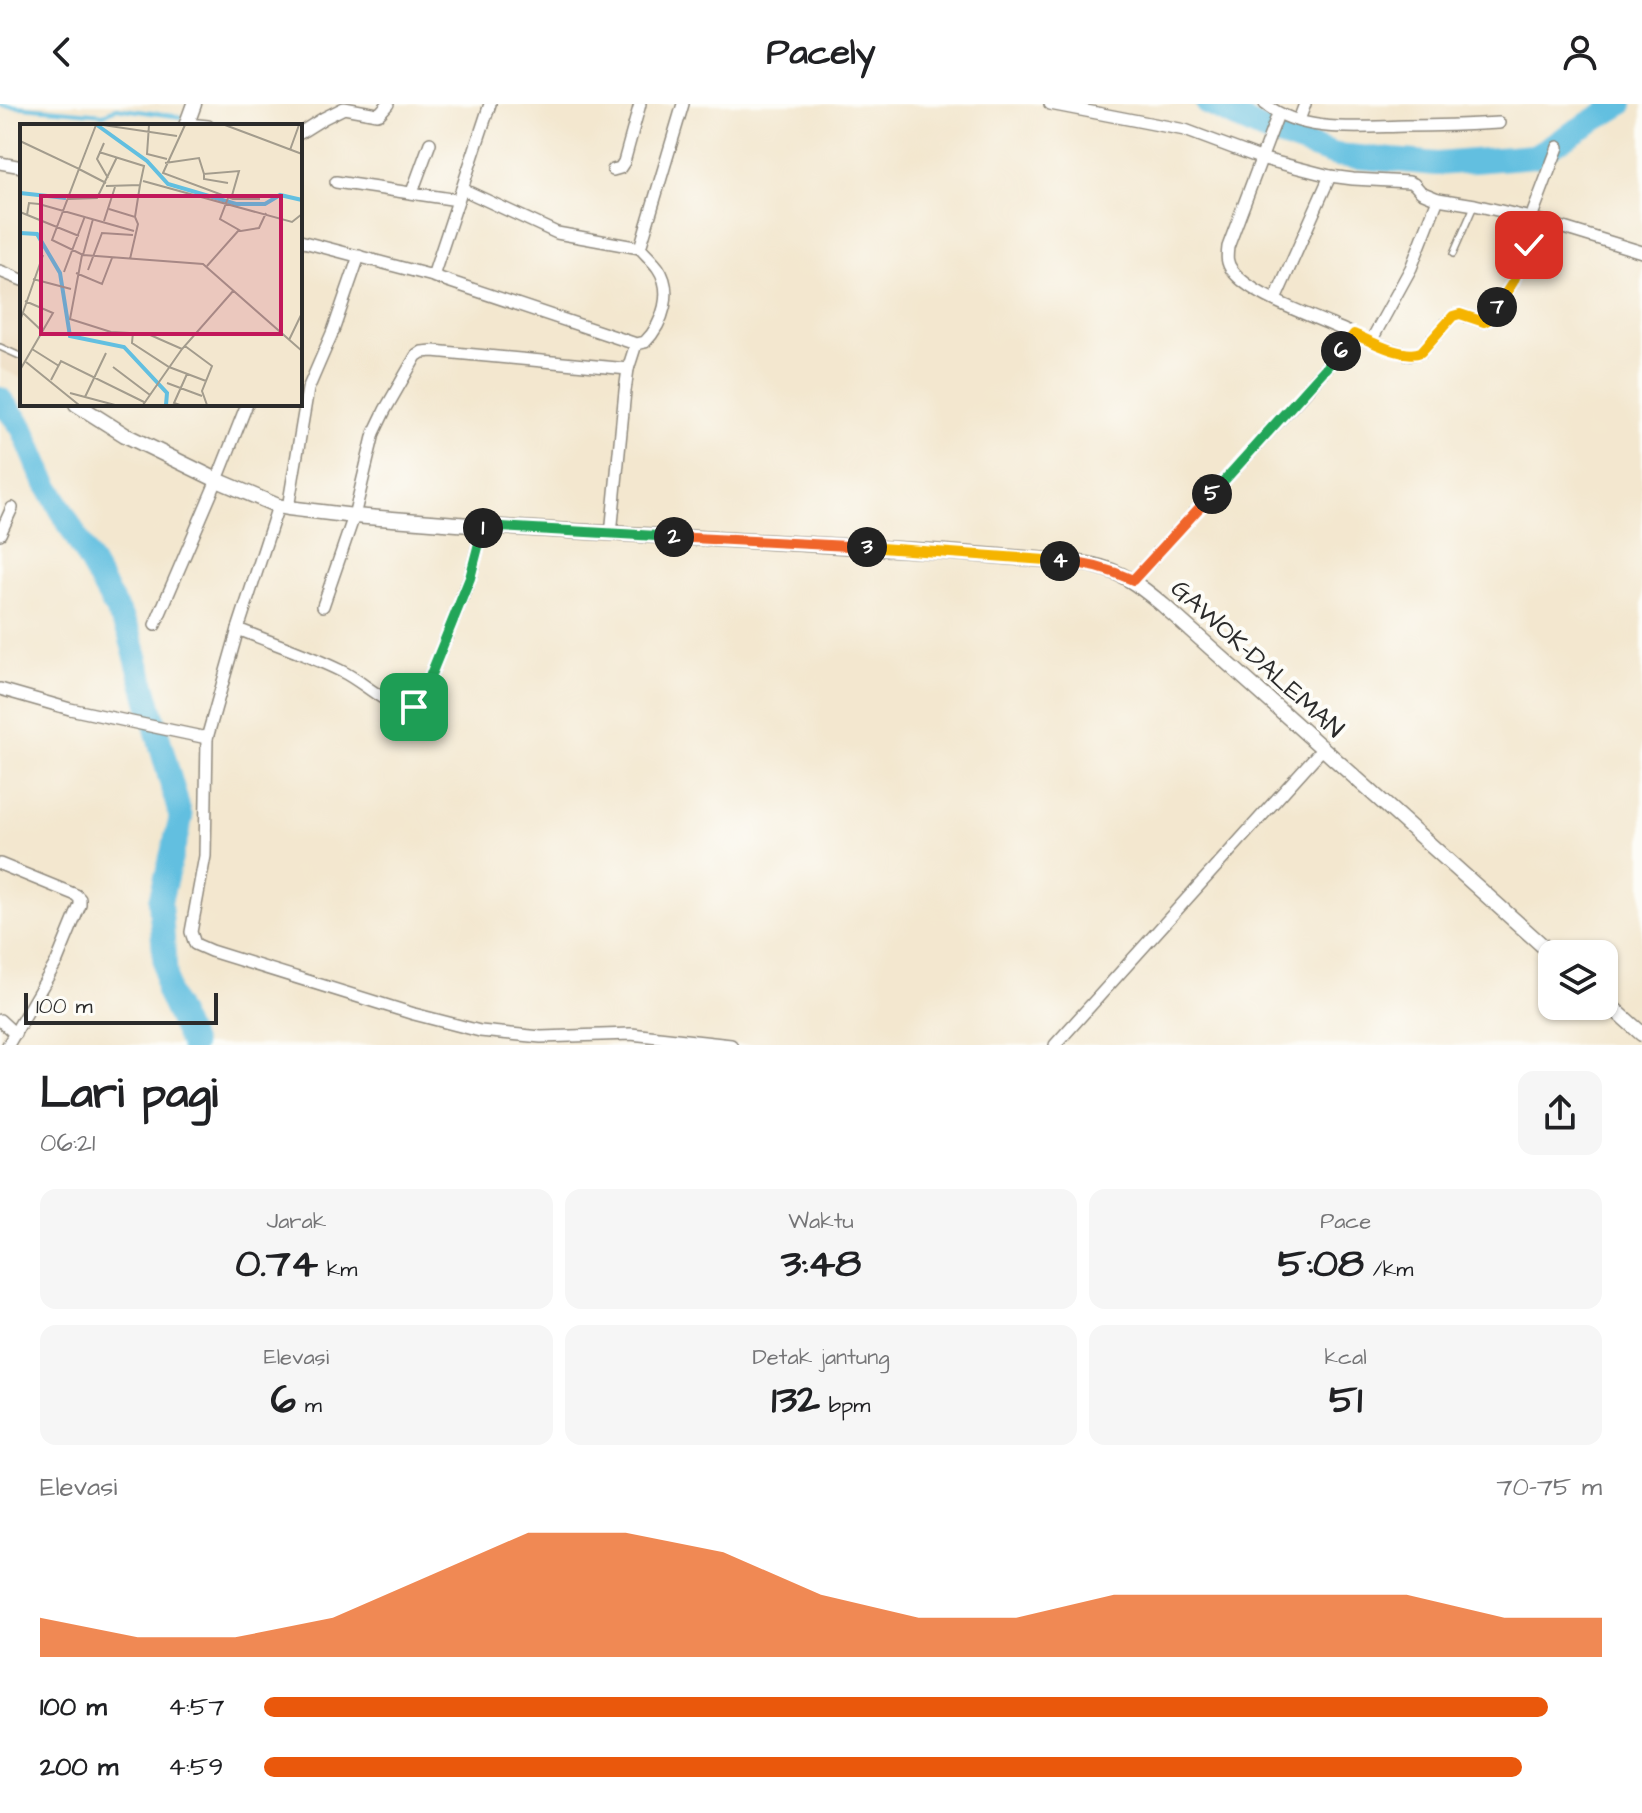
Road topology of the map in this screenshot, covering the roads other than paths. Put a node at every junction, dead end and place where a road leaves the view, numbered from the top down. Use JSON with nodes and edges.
{"nodes":[{"id":1,"x":194,"y":104,"type":"edge"},
{"id":2,"x":388,"y":104,"type":"edge"},
{"id":3,"x":490,"y":104,"type":"edge"},
{"id":4,"x":640,"y":104,"type":"edge"},
{"id":5,"x":683,"y":104,"type":"edge"},
{"id":6,"x":1050,"y":104,"type":"edge"},
{"id":7,"x":1265,"y":104,"type":"edge"},
{"id":8,"x":1305,"y":104,"type":"edge"},
{"id":9,"x":1276,"y":116,"type":"junction"},
{"id":10,"x":1299,"y":120,"type":"junction"},
{"id":11,"x":1499,"y":123,"type":"dead end"},
{"id":12,"x":186,"y":124,"type":"edge"},
{"id":13,"x":302,"y":132,"type":"edge"},
{"id":14,"x":430,"y":143,"type":"dead end"},
{"id":15,"x":1558,"y":147,"type":"dead end"},
{"id":16,"x":0,"y":163,"type":"edge"},
{"id":17,"x":20,"y":167,"type":"edge"},
{"id":18,"x":1256,"y":169,"type":"junction"},
{"id":19,"x":613,"y":170,"type":"dead end"},
{"id":20,"x":1329,"y":181,"type":"junction"},
{"id":21,"x":336,"y":182,"type":"dead end"},
{"id":22,"x":412,"y":192,"type":"junction"},
{"id":23,"x":460,"y":194,"type":"junction"},
{"id":24,"x":1438,"y":199,"type":"junction"},
{"id":25,"x":1475,"y":205,"type":"junction"},
{"id":26,"x":1535,"y":220,"type":"junction"},
{"id":27,"x":302,"y":243,"type":"edge"},
{"id":28,"x":640,"y":248,"type":"junction"},
{"id":29,"x":1642,"y":252,"type":"edge"},
{"id":30,"x":1453,"y":254,"type":"dead end"},
{"id":31,"x":359,"y":256,"type":"junction"},
{"id":32,"x":0,"y":271,"type":"edge"},
{"id":33,"x":433,"y":276,"type":"junction"},
{"id":34,"x":20,"y":279,"type":"edge"},
{"id":35,"x":1275,"y":300,"type":"junction"},
{"id":36,"x":1352,"y":337,"type":"junction"},
{"id":37,"x":1371,"y":341,"type":"junction"},
{"id":38,"x":636,"y":344,"type":"junction"},
{"id":39,"x":0,"y":347,"type":"edge"},
{"id":40,"x":20,"y":356,"type":"edge"},
{"id":41,"x":628,"y":369,"type":"junction"},
{"id":42,"x":79,"y":406,"type":"edge"},
{"id":43,"x":246,"y":406,"type":"edge"},
{"id":44,"x":217,"y":480,"type":"junction"},
{"id":45,"x":283,"y":507,"type":"junction"},
{"id":46,"x":12,"y":508,"type":"dead end"},
{"id":47,"x":354,"y":516,"type":"junction"},
{"id":48,"x":483,"y":526,"type":"junction"},
{"id":49,"x":0,"y":534,"type":"edge"},
{"id":50,"x":611,"y":534,"type":"junction"},
{"id":51,"x":1133,"y":580,"type":"junction"},
{"id":52,"x":323,"y":606,"type":"dead end"},
{"id":53,"x":155,"y":625,"type":"dead end"},
{"id":54,"x":238,"y":629,"type":"junction"},
{"id":55,"x":0,"y":689,"type":"edge"},
{"id":56,"x":207,"y":738,"type":"junction"},
{"id":57,"x":1323,"y":748,"type":"junction"},
{"id":58,"x":0,"y":864,"type":"edge"},
{"id":59,"x":1538,"y":941,"type":"edge"},
{"id":60,"x":1618,"y":1013,"type":"edge"},
{"id":61,"x":0,"y":1020,"type":"edge"},
{"id":62,"x":1642,"y":1034,"type":"edge"},
{"id":63,"x":12,"y":1040,"type":"edge"},
{"id":64,"x":630,"y":1040,"type":"edge"},
{"id":65,"x":731,"y":1045,"type":"edge"},
{"id":66,"x":1055,"y":1045,"type":"edge"}],
"edges":[{"from":1,"to":12,"type":"street"},
{"from":2,"to":13,"type":"street"},
{"from":3,"to":23,"type":"street"},
{"from":4,"to":19,"type":"street"},
{"from":5,"to":28,"type":"street"},
{"from":6,"to":18,"type":"street"},
{"from":7,"to":9,"type":"street"},
{"from":8,"to":10,"type":"street"},
{"from":9,"to":10,"type":"street"},
{"from":9,"to":18,"type":"street"},
{"from":10,"to":11,"type":"street"},
{"from":14,"to":22,"type":"street"},
{"from":15,"to":26,"type":"street"},
{"from":16,"to":17,"type":"street"},
{"from":18,"to":20,"type":"street"},
{"from":18,"to":35,"type":"street"},
{"from":20,"to":24,"type":"street"},
{"from":20,"to":35,"type":"street"},
{"from":21,"to":22,"type":"street"},
{"from":22,"to":23,"type":"street"},
{"from":23,"to":28,"type":"street"},
{"from":23,"to":33,"type":"street"},
{"from":24,"to":25,"type":"street"},
{"from":24,"to":37,"type":"street"},
{"from":25,"to":26,"type":"street"},
{"from":25,"to":30,"type":"lane"},
{"from":26,"to":29,"type":"street"},
{"from":26,"to":37,"type":"street"},
{"from":27,"to":31,"type":"street"},
{"from":28,"to":38,"type":"street"},
{"from":31,"to":33,"type":"street"},
{"from":31,"to":45,"type":"street"},
{"from":32,"to":34,"type":"street"},
{"from":33,"to":38,"type":"street"},
{"from":35,"to":36,"type":"street"},
{"from":36,"to":37,"type":"street"},
{"from":36,"to":51,"type":"street"},
{"from":38,"to":41,"type":"street"},
{"from":39,"to":40,"type":"lane"},
{"from":41,"to":47,"type":"street"},
{"from":41,"to":50,"type":"street"},
{"from":42,"to":44,"type":"street","name":"GAWOK-DALEMAN"},
{"from":43,"to":44,"type":"street"},
{"from":44,"to":45,"type":"street","name":"GAWOK-DALEMAN"},
{"from":44,"to":53,"type":"street"},
{"from":45,"to":47,"type":"street","name":"GAWOK-DALEMAN"},
{"from":45,"to":54,"type":"street"},
{"from":46,"to":49,"type":"street"},
{"from":47,"to":48,"type":"street","name":"GAWOK-DALEMAN"},
{"from":47,"to":52,"type":"street"},
{"from":48,"to":50,"type":"street","name":"GAWOK-DALEMAN"},
{"from":48,"to":54,"type":"street"},
{"from":50,"to":51,"type":"street","name":"GAWOK-DALEMAN"},
{"from":51,"to":57,"type":"street","name":"GAWOK-DALEMAN"},
{"from":54,"to":56,"type":"street"},
{"from":55,"to":56,"type":"street"},
{"from":56,"to":64,"type":"street"},
{"from":57,"to":59,"type":"street","name":"GAWOK-DALEMAN"},
{"from":57,"to":66,"type":"street"},
{"from":58,"to":63,"type":"street"},
{"from":60,"to":62,"type":"street"},
{"from":61,"to":63,"type":"street"},
{"from":64,"to":65,"type":"street"}]}
